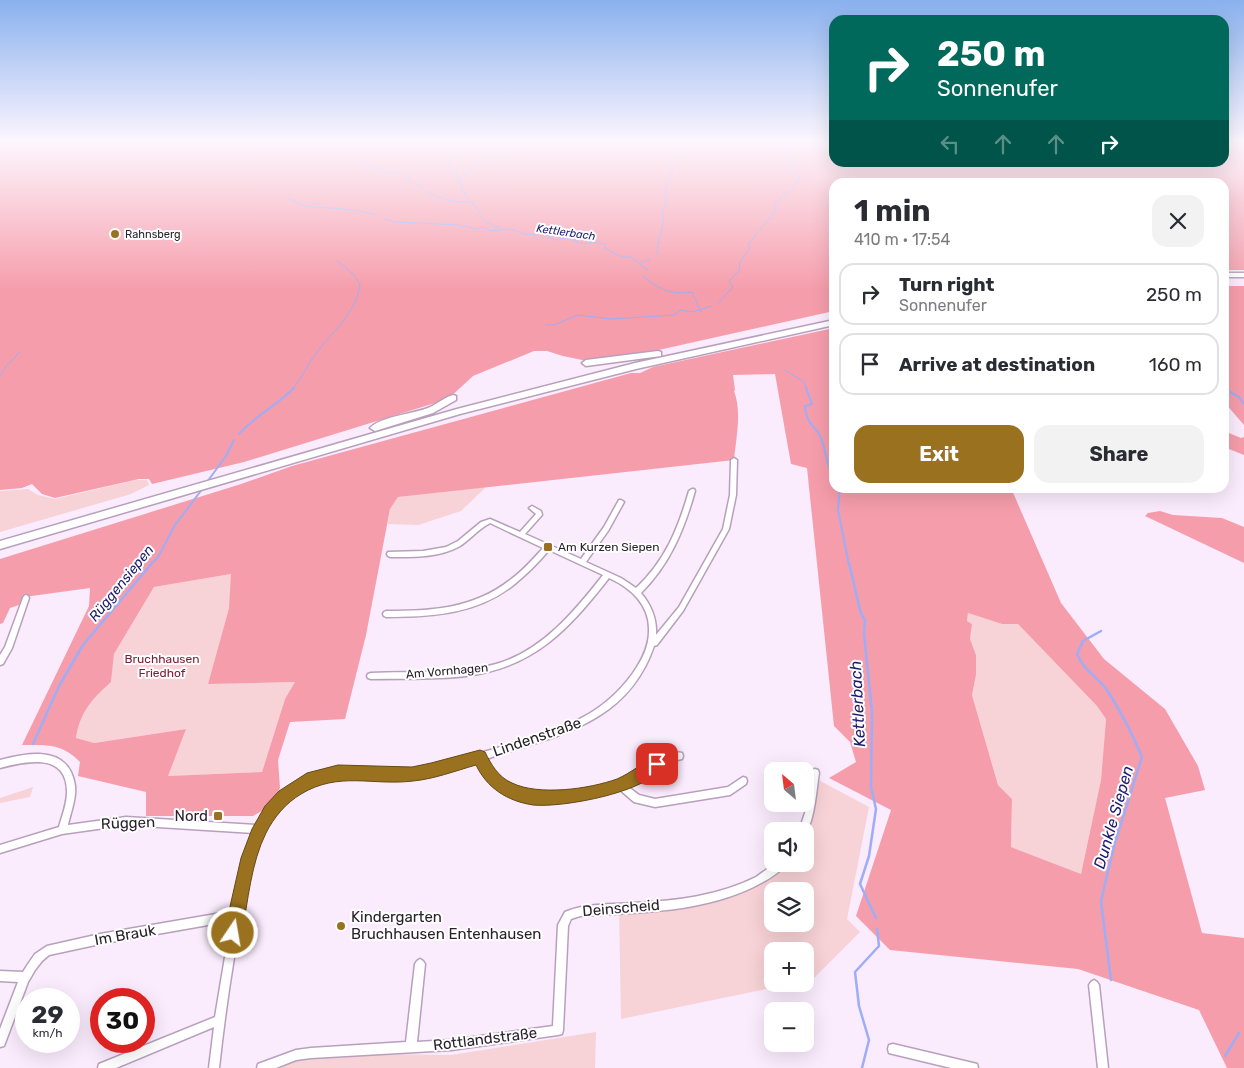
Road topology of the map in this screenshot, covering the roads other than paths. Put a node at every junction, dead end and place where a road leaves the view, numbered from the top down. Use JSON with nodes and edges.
{"nodes":[{"id":1,"x":1229,"y":275,"type":"edge"},
{"id":2,"x":1244,"y":275,"type":"edge"},
{"id":3,"x":1229,"y":280,"type":"edge"},
{"id":4,"x":1244,"y":280,"type":"edge"},
{"id":5,"x":829,"y":317,"type":"edge"},
{"id":6,"x":829,"y":323,"type":"edge"},
{"id":7,"x":658,"y":354,"type":"junction"},
{"id":8,"x":586,"y":363,"type":"dead end"},
{"id":9,"x":453,"y":398,"type":"dead end"},
{"id":10,"x":376,"y":428,"type":"junction"},
{"id":11,"x":734,"y":460,"type":"dead end"},
{"id":12,"x":248,"y":469,"type":"junction"},
{"id":13,"x":692,"y":491,"type":"dead end"},
{"id":14,"x":140,"y":500,"type":"junction"},
{"id":15,"x":621,"y":502,"type":"dead end"},
{"id":16,"x":532,"y":508,"type":"dead end"},
{"id":17,"x":519,"y":534,"type":"junction"},
{"id":18,"x":0,"y":537,"type":"edge"},
{"id":19,"x":0,"y":545,"type":"edge"},
{"id":20,"x":548,"y":547,"type":"junction"},
{"id":21,"x":390,"y":554,"type":"dead end"},
{"id":22,"x":582,"y":562,"type":"junction"},
{"id":23,"x":607,"y":575,"type":"junction"},
{"id":24,"x":637,"y":592,"type":"junction"},
{"id":25,"x":26,"y":598,"type":"dead end"},
{"id":26,"x":386,"y":614,"type":"dead end"},
{"id":27,"x":653,"y":644,"type":"junction"},
{"id":28,"x":0,"y":662,"type":"edge"},
{"id":29,"x":371,"y":676,"type":"dead end"},
{"id":30,"x":679,"y":756,"type":"dead end"},
{"id":31,"x":480,"y":757,"type":"junction"},
{"id":32,"x":0,"y":764,"type":"edge"},
{"id":33,"x":815,"y":773,"type":"dead end"},
{"id":34,"x":743,"y":781,"type":"dead end"},
{"id":35,"x":620,"y":785,"type":"junction"},
{"id":36,"x":806,"y":822,"type":"edge"},
{"id":37,"x":259,"y":829,"type":"junction"},
{"id":38,"x":62,"y":830,"type":"junction"},
{"id":39,"x":0,"y":849,"type":"edge"},
{"id":40,"x":770,"y":872,"type":"edge"},
{"id":41,"x":237,"y":915,"type":"junction"},
{"id":42,"x":420,"y":964,"type":"dead end"},
{"id":43,"x":0,"y":976,"type":"edge"},
{"id":44,"x":26,"y":977,"type":"junction"},
{"id":45,"x":1094,"y":985,"type":"dead end"},
{"id":46,"x":218,"y":1020,"type":"junction"},
{"id":47,"x":558,"y":1030,"type":"joint"},
{"id":48,"x":0,"y":1042,"type":"edge"},
{"id":49,"x":411,"y":1047,"type":"junction"},
{"id":50,"x":893,"y":1049,"type":"dead end"},
{"id":51,"x":969,"y":1067,"type":"edge"},
{"id":52,"x":104,"y":1068,"type":"edge"},
{"id":53,"x":214,"y":1068,"type":"edge"},
{"id":54,"x":262,"y":1068,"type":"edge"},
{"id":55,"x":1103,"y":1068,"type":"edge"}],
"edges":[{"from":1,"to":2,"type":"highway"},
{"from":3,"to":4,"type":"highway"},
{"from":5,"to":7,"type":"highway"},
{"from":6,"to":12,"type":"highway"},
{"from":7,"to":8,"type":"highway"},
{"from":7,"to":10,"type":"highway"},
{"from":9,"to":10,"type":"highway"},
{"from":10,"to":12,"type":"highway"},
{"from":11,"to":27,"type":"street","name":"Lindenstraße"},
{"from":12,"to":14,"type":"highway"},
{"from":13,"to":24,"type":"street"},
{"from":14,"to":18,"type":"highway"},
{"from":14,"to":19,"type":"highway"},
{"from":15,"to":22,"type":"street"},
{"from":16,"to":17,"type":"street"},
{"from":17,"to":20,"type":"street"},
{"from":17,"to":21,"type":"street"},
{"from":20,"to":22,"type":"street"},
{"from":20,"to":26,"type":"street"},
{"from":22,"to":23,"type":"street"},
{"from":23,"to":24,"type":"street"},
{"from":23,"to":29,"type":"street","name":"Am Vornhagen"},
{"from":24,"to":27,"type":"street"},
{"from":25,"to":28,"type":"street"},
{"from":27,"to":31,"type":"street","name":"Lindenstraße"},
{"from":30,"to":35,"type":"street"},
{"from":31,"to":35,"type":"street"},
{"from":31,"to":37,"type":"street","name":"Lindenstraße"},
{"from":32,"to":38,"type":"street"},
{"from":33,"to":36,"type":"street"},
{"from":34,"to":35,"type":"street"},
{"from":37,"to":38,"type":"street","name":"Rüggen"},
{"from":37,"to":41,"type":"street","name":"Lindenstraße"},
{"from":38,"to":39,"type":"street","name":"Rüggen"},
{"from":40,"to":47,"type":"street","name":"Deinscheid"},
{"from":41,"to":44,"type":"street","name":"Im Brauk"},
{"from":41,"to":46,"type":"street","name":"Lindenstraße"},
{"from":42,"to":49,"type":"street"},
{"from":43,"to":44,"type":"street"},
{"from":44,"to":48,"type":"street","name":"Im Brauk"},
{"from":45,"to":55,"type":"street"},
{"from":46,"to":52,"type":"street"},
{"from":46,"to":53,"type":"street","name":"Lindenstraße"},
{"from":47,"to":49,"type":"street","name":"Rottlandstraße"},
{"from":49,"to":54,"type":"street","name":"Rottlandstraße"},
{"from":50,"to":51,"type":"street"}]}
